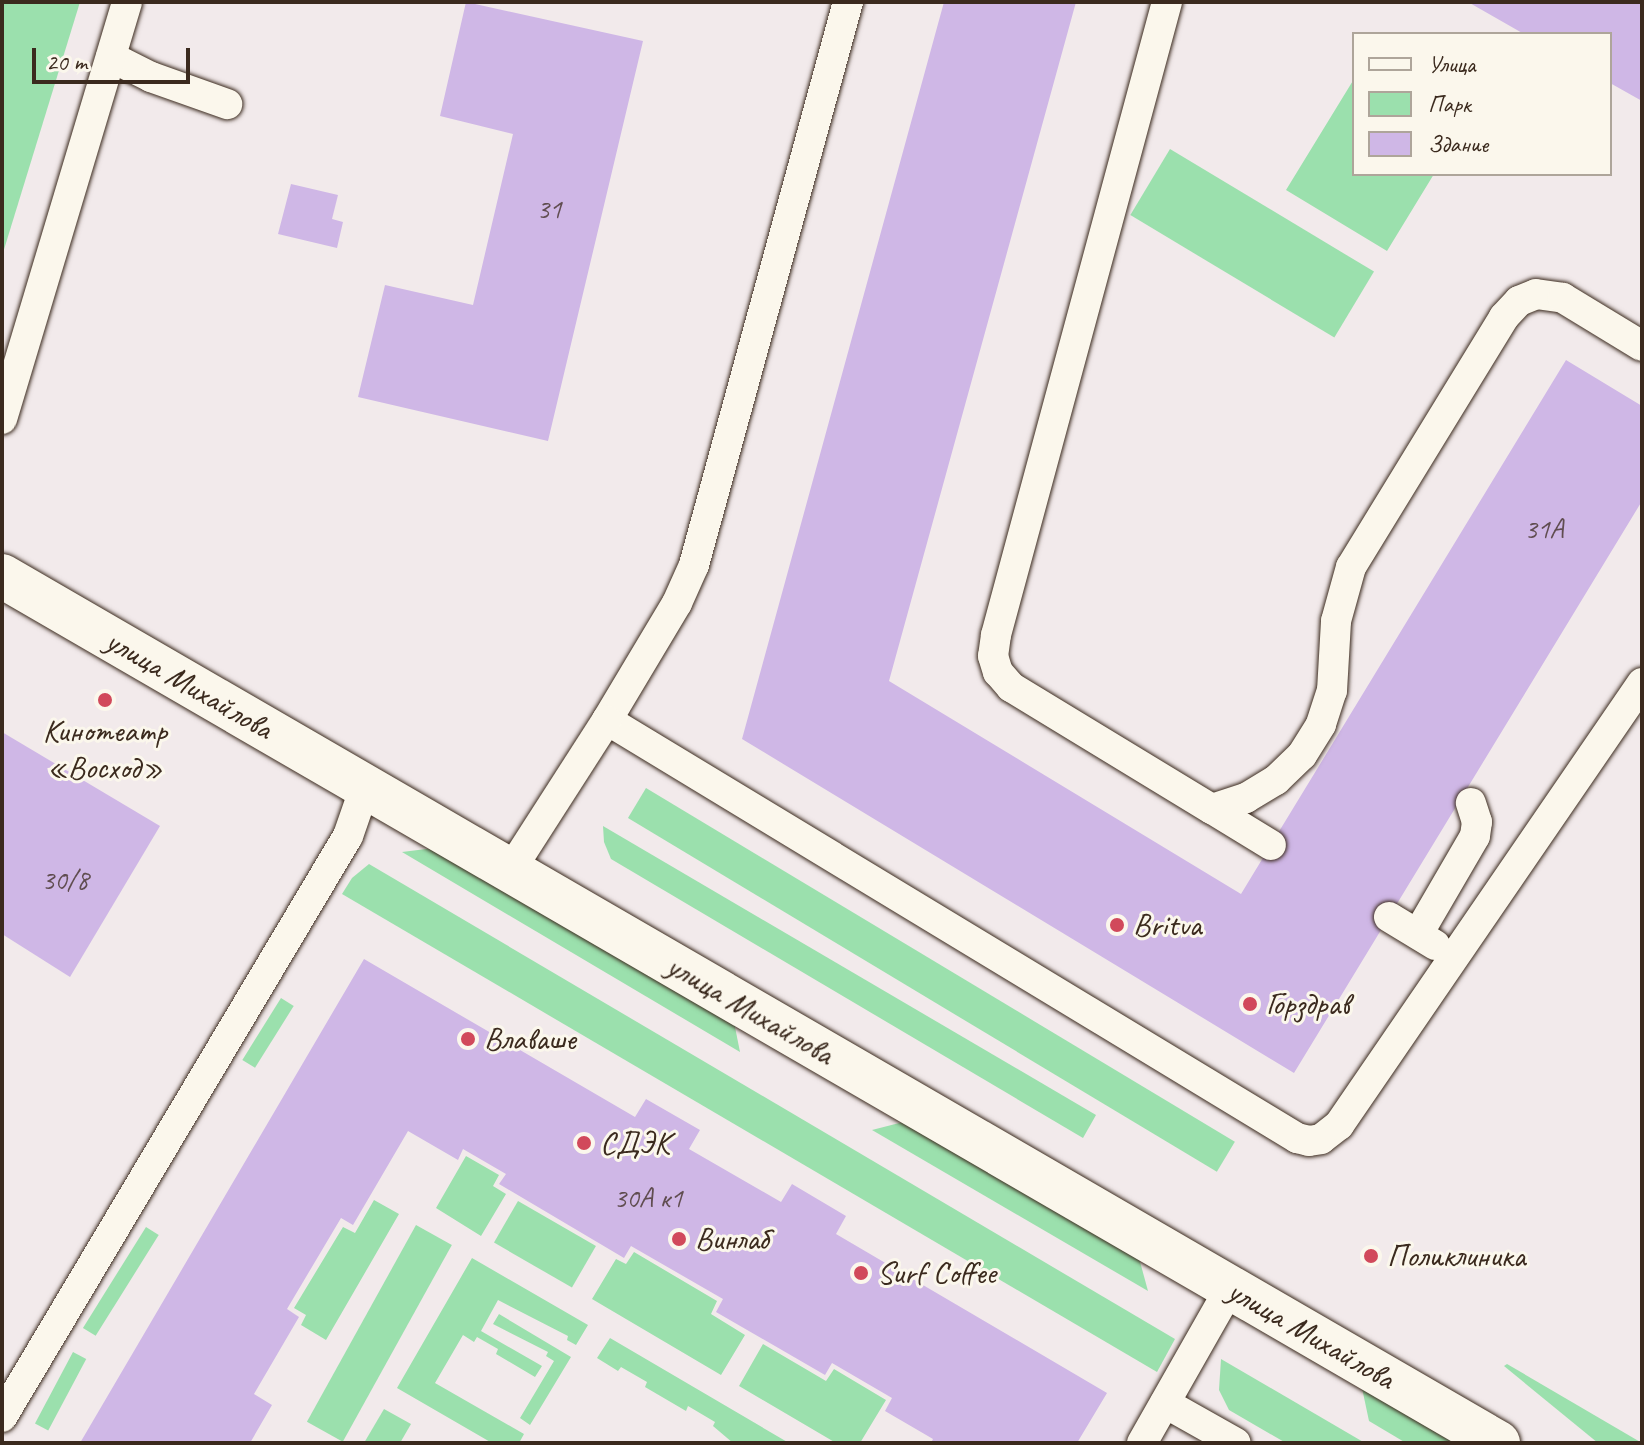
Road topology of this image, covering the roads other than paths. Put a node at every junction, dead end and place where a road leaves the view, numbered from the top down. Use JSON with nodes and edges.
{"nodes":[{"id":1,"x":127,"y":2,"type":"edge"},
{"id":2,"x":848,"y":2,"type":"edge"},
{"id":3,"x":1167,"y":2,"type":"edge"},
{"id":4,"x":111,"y":57,"type":"junction"},
{"id":5,"x":227,"y":104,"type":"dead end"},
{"id":6,"x":1642,"y":346,"type":"edge"},
{"id":7,"x":2,"y":419,"type":"edge"},
{"id":8,"x":2,"y":576,"type":"edge"},
{"id":9,"x":1642,"y":683,"type":"edge"},
{"id":10,"x":607,"y":720,"type":"junction"},
{"id":11,"x":365,"y":787,"type":"junction"},
{"id":12,"x":1471,"y":803,"type":"dead end"},
{"id":13,"x":1212,"y":809,"type":"junction"},
{"id":14,"x":1271,"y":845,"type":"dead end"},
{"id":15,"x":510,"y":871,"type":"junction"},
{"id":16,"x":1389,"y":917,"type":"dead end"},
{"id":17,"x":1418,"y":934,"type":"junction"},
{"id":18,"x":1455,"y":956,"type":"junction"},
{"id":19,"x":1230,"y":1288,"type":"junction"},
{"id":20,"x":1165,"y":1403,"type":"junction"},
{"id":21,"x":2,"y":1417,"type":"edge"},
{"id":22,"x":1142,"y":1443,"type":"edge"},
{"id":23,"x":1236,"y":1443,"type":"edge"},
{"id":24,"x":1498,"y":1443,"type":"edge"}],
"edges":[{"from":1,"to":4,"type":"lane"},
{"from":2,"to":10,"type":"lane"},
{"from":3,"to":13,"type":"lane"},
{"from":4,"to":5,"type":"lane"},
{"from":4,"to":7,"type":"lane"},
{"from":6,"to":13,"type":"lane"},
{"from":8,"to":11,"type":"street","name":"улица Михайлова"},
{"from":9,"to":18,"type":"lane"},
{"from":10,"to":15,"type":"lane"},
{"from":10,"to":18,"type":"lane"},
{"from":11,"to":15,"type":"street","name":"улица Михайлова"},
{"from":11,"to":21,"type":"lane"},
{"from":12,"to":17,"type":"lane"},
{"from":13,"to":14,"type":"lane"},
{"from":15,"to":19,"type":"street","name":"улица Михайлова"},
{"from":16,"to":17,"type":"lane"},
{"from":17,"to":18,"type":"lane"},
{"from":19,"to":20,"type":"lane"},
{"from":19,"to":24,"type":"street","name":"улица Михайлова"},
{"from":20,"to":22,"type":"lane"},
{"from":20,"to":23,"type":"lane"}]}
